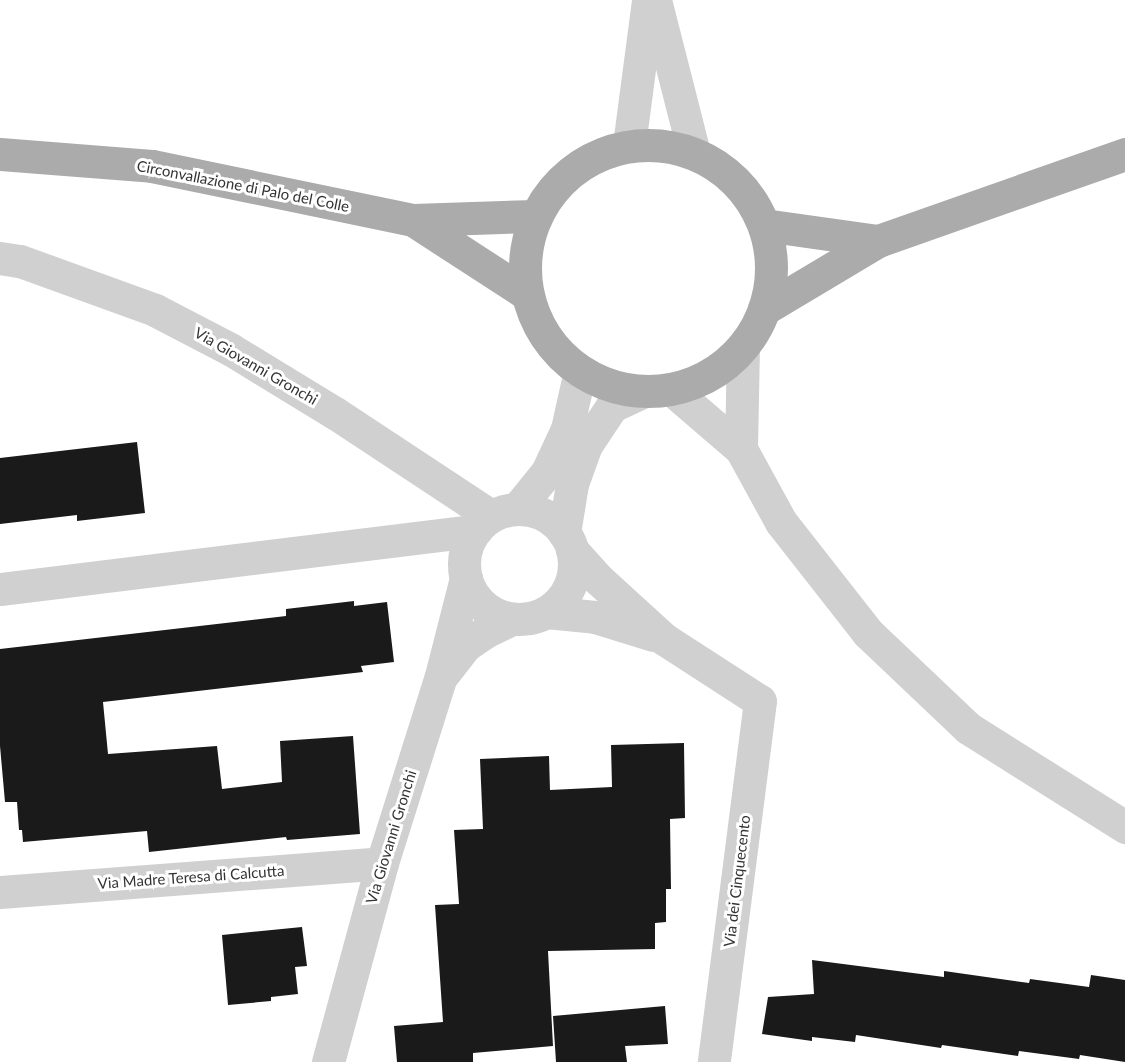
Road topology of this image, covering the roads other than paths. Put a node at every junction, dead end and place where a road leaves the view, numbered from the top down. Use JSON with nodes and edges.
{"nodes":[{"id":1,"x":648,"y":0,"type":"edge"},
{"id":2,"x":655,"y":0,"type":"edge"},
{"id":3,"x":629,"y":145,"type":"junction"},
{"id":4,"x":694,"y":153,"type":"junction"},
{"id":5,"x":0,"y":154,"type":"edge"},
{"id":6,"x":1125,"y":154,"type":"edge"},
{"id":7,"x":535,"y":216,"type":"junction"},
{"id":8,"x":413,"y":220,"type":"junction"},
{"id":9,"x":764,"y":225,"type":"junction"},
{"id":10,"x":878,"y":241,"type":"junction"},
{"id":11,"x":0,"y":258,"type":"edge"},
{"id":12,"x":527,"y":294,"type":"junction"},
{"id":13,"x":764,"y":309,"type":"junction"},
{"id":14,"x":743,"y":346,"type":"junction"},
{"id":15,"x":580,"y":371,"type":"junction"},
{"id":16,"x":657,"y":390,"type":"junction"},
{"id":17,"x":741,"y":449,"type":"junction"},
{"id":18,"x":494,"y":519,"type":"junction"},
{"id":19,"x":568,"y":541,"type":"junction"},
{"id":20,"x":466,"y":578,"type":"junction"},
{"id":21,"x":0,"y":589,"type":"edge"},
{"id":22,"x":546,"y":612,"type":"junction"},
{"id":23,"x":512,"y":619,"type":"junction"},
{"id":24,"x":664,"y":639,"type":"junction"},
{"id":25,"x":441,"y":676,"type":"junction"},
{"id":26,"x":1125,"y":827,"type":"edge"},
{"id":27,"x":382,"y":863,"type":"junction"},
{"id":28,"x":0,"y":892,"type":"edge"},
{"id":29,"x":328,"y":1062,"type":"edge"},
{"id":30,"x":714,"y":1062,"type":"edge"}],
"edges":[{"from":1,"to":3,"type":"street"},
{"from":2,"to":4,"type":"street"},
{"from":3,"to":4,"type":"main road"},
{"from":3,"to":7,"type":"main road"},
{"from":4,"to":9,"type":"main road"},
{"from":5,"to":8,"type":"main road","name":"Circonvallazione di Palo del Colle"},
{"from":6,"to":10,"type":"main road"},
{"from":7,"to":8,"type":"main road"},
{"from":7,"to":12,"type":"main road"},
{"from":8,"to":12,"type":"main road"},
{"from":9,"to":10,"type":"main road"},
{"from":9,"to":13,"type":"main road"},
{"from":10,"to":13,"type":"main road"},
{"from":11,"to":18,"type":"street","name":"Via Giovanni Gronchi"},
{"from":12,"to":15,"type":"main road"},
{"from":13,"to":14,"type":"main road"},
{"from":14,"to":16,"type":"main road"},
{"from":14,"to":17,"type":"street"},
{"from":15,"to":16,"type":"main road"},
{"from":15,"to":18,"type":"street"},
{"from":16,"to":17,"type":"street"},
{"from":16,"to":19,"type":"street"},
{"from":17,"to":26,"type":"street"},
{"from":18,"to":19,"type":"street","name":"Via Giovanni Gronchi"},
{"from":18,"to":20,"type":"street","name":"Via Giovanni Gronchi"},
{"from":18,"to":21,"type":"street","name":"Via Giovanni Gronchi"},
{"from":19,"to":22,"type":"street"},
{"from":19,"to":24,"type":"street","name":"Via Giovanni Gronchi"},
{"from":20,"to":23,"type":"street"},
{"from":20,"to":25,"type":"street","name":"Via Giovanni Gronchi"},
{"from":22,"to":23,"type":"street"},
{"from":22,"to":24,"type":"street"},
{"from":23,"to":25,"type":"street"},
{"from":24,"to":30,"type":"street","name":"Via dei Cinquecento"},
{"from":25,"to":27,"type":"street","name":"Via Giovanni Gronchi"},
{"from":27,"to":28,"type":"street","name":"Via Madre Teresa di Calcutta"},
{"from":27,"to":29,"type":"street","name":"Via Giovanni Gronchi"}]}
